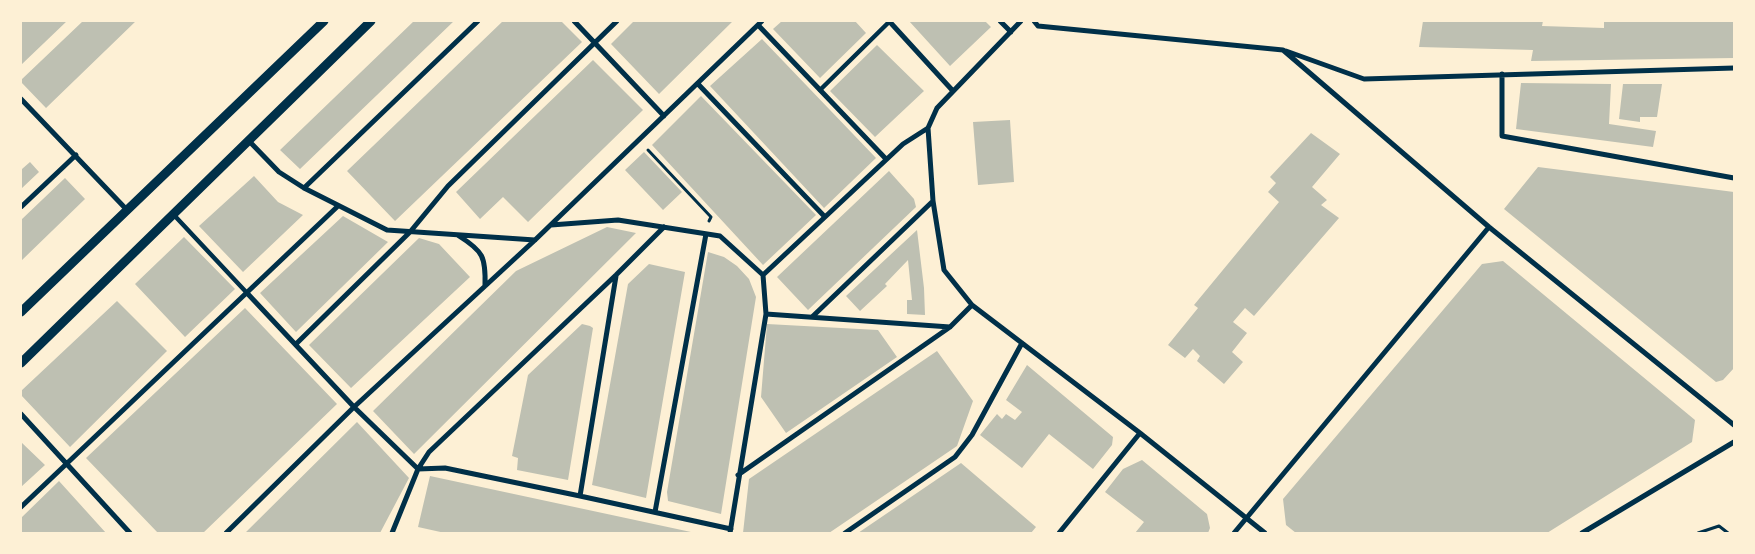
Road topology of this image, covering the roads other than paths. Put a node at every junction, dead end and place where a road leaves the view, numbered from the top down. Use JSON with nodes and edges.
{"nodes":[{"id":1,"x":324,"y":21,"type":"edge"},
{"id":2,"x":371,"y":21,"type":"edge"},
{"id":3,"x":478,"y":21,"type":"edge"},
{"id":4,"x":574,"y":21,"type":"edge"},
{"id":5,"x":617,"y":21,"type":"edge"},
{"id":6,"x":1000,"y":21,"type":"edge"},
{"id":7,"x":1021,"y":21,"type":"edge"},
{"id":8,"x":1034,"y":21,"type":"edge"},
{"id":9,"x":889,"y":22,"type":"edge"},
{"id":10,"x":760,"y":23,"type":"edge"},
{"id":11,"x":1010,"y":32,"type":"junction"},
{"id":12,"x":595,"y":43,"type":"junction"},
{"id":13,"x":1283,"y":50,"type":"junction"},
{"id":14,"x":1734,"y":68,"type":"edge"},
{"id":15,"x":1502,"y":74,"type":"junction"},
{"id":16,"x":698,"y":84,"type":"junction"},
{"id":17,"x":820,"y":90,"type":"junction"},
{"id":18,"x":953,"y":91,"type":"junction"},
{"id":19,"x":21,"y":99,"type":"edge"},
{"id":20,"x":664,"y":116,"type":"junction"},
{"id":21,"x":928,"y":128,"type":"junction"},
{"id":22,"x":249,"y":141,"type":"junction"},
{"id":23,"x":76,"y":155,"type":"junction"},
{"id":24,"x":886,"y":159,"type":"junction"},
{"id":25,"x":1734,"y":178,"type":"edge"},
{"id":26,"x":304,"y":188,"type":"junction"},
{"id":27,"x":933,"y":202,"type":"junction"},
{"id":28,"x":338,"y":206,"type":"junction"},
{"id":29,"x":21,"y":207,"type":"edge"},
{"id":30,"x":127,"y":210,"type":"junction"},
{"id":31,"x":173,"y":214,"type":"junction"},
{"id":32,"x":825,"y":217,"type":"junction"},
{"id":33,"x":550,"y":226,"type":"junction"},
{"id":34,"x":1489,"y":226,"type":"junction"},
{"id":35,"x":664,"y":227,"type":"junction"},
{"id":36,"x":410,"y":232,"type":"junction"},
{"id":37,"x":706,"y":234,"type":"junction"},
{"id":38,"x":458,"y":235,"type":"junction"},
{"id":39,"x":535,"y":240,"type":"junction"},
{"id":40,"x":616,"y":276,"type":"junction"},
{"id":41,"x":763,"y":276,"type":"junction"},
{"id":42,"x":485,"y":286,"type":"junction"},
{"id":43,"x":247,"y":292,"type":"junction"},
{"id":44,"x":972,"y":305,"type":"junction"},
{"id":45,"x":21,"y":312,"type":"edge"},
{"id":46,"x":766,"y":314,"type":"junction"},
{"id":47,"x":812,"y":317,"type":"junction"},
{"id":48,"x":950,"y":327,"type":"junction"},
{"id":49,"x":1022,"y":343,"type":"junction"},
{"id":50,"x":296,"y":344,"type":"junction"},
{"id":51,"x":21,"y":363,"type":"edge"},
{"id":52,"x":354,"y":408,"type":"junction"},
{"id":53,"x":21,"y":414,"type":"edge"},
{"id":54,"x":1734,"y":425,"type":"edge"},
{"id":55,"x":1140,"y":432,"type":"junction"},
{"id":56,"x":1734,"y":442,"type":"edge"},
{"id":57,"x":67,"y":463,"type":"junction"},
{"id":58,"x":418,"y":468,"type":"junction"},
{"id":59,"x":738,"y":475,"type":"junction"},
{"id":60,"x":580,"y":496,"type":"junction"},
{"id":61,"x":21,"y":507,"type":"edge"},
{"id":62,"x":655,"y":512,"type":"junction"},
{"id":63,"x":1247,"y":518,"type":"junction"},
{"id":64,"x":730,"y":531,"type":"edge"},
{"id":65,"x":130,"y":533,"type":"edge"},
{"id":66,"x":226,"y":533,"type":"edge"},
{"id":67,"x":392,"y":533,"type":"edge"},
{"id":68,"x":845,"y":533,"type":"edge"},
{"id":69,"x":1059,"y":533,"type":"edge"},
{"id":70,"x":1234,"y":533,"type":"edge"},
{"id":71,"x":1265,"y":533,"type":"edge"},
{"id":72,"x":1582,"y":533,"type":"edge"}],
"edges":[{"from":1,"to":30,"type":"street"},
{"from":2,"to":22,"type":"street"},
{"from":3,"to":26,"type":"street"},
{"from":4,"to":12,"type":"street"},
{"from":5,"to":12,"type":"street"},
{"from":6,"to":11,"type":"street"},
{"from":7,"to":11,"type":"street"},
{"from":8,"to":13,"type":"street"},
{"from":9,"to":17,"type":"street"},
{"from":9,"to":18,"type":"street"},
{"from":10,"to":16,"type":"street"},
{"from":10,"to":17,"type":"street"},
{"from":11,"to":18,"type":"street"},
{"from":12,"to":20,"type":"street"},
{"from":12,"to":36,"type":"street"},
{"from":13,"to":15,"type":"street"},
{"from":13,"to":34,"type":"street"},
{"from":14,"to":15,"type":"street"},
{"from":15,"to":25,"type":"street"},
{"from":16,"to":20,"type":"street"},
{"from":16,"to":32,"type":"street"},
{"from":17,"to":24,"type":"street"},
{"from":18,"to":21,"type":"street"},
{"from":19,"to":23,"type":"street"},
{"from":20,"to":33,"type":"street"},
{"from":21,"to":24,"type":"street"},
{"from":21,"to":27,"type":"street"},
{"from":22,"to":26,"type":"street"},
{"from":22,"to":31,"type":"street"},
{"from":23,"to":29,"type":"street"},
{"from":23,"to":30,"type":"street"},
{"from":24,"to":32,"type":"street"},
{"from":26,"to":28,"type":"street"},
{"from":27,"to":44,"type":"street"},
{"from":27,"to":47,"type":"street"},
{"from":28,"to":36,"type":"street"},
{"from":28,"to":43,"type":"street"},
{"from":30,"to":45,"type":"street"},
{"from":31,"to":43,"type":"street"},
{"from":31,"to":51,"type":"street"},
{"from":32,"to":41,"type":"street"},
{"from":33,"to":35,"type":"street"},
{"from":33,"to":39,"type":"street"},
{"from":34,"to":54,"type":"street"},
{"from":34,"to":63,"type":"street"},
{"from":35,"to":37,"type":"street"},
{"from":35,"to":40,"type":"street"},
{"from":36,"to":38,"type":"street"},
{"from":36,"to":50,"type":"street"},
{"from":37,"to":41,"type":"street"},
{"from":37,"to":62,"type":"street"},
{"from":38,"to":39,"type":"street"},
{"from":38,"to":42,"type":"street"},
{"from":39,"to":42,"type":"street"},
{"from":40,"to":58,"type":"street"},
{"from":40,"to":60,"type":"street"},
{"from":41,"to":46,"type":"street"},
{"from":42,"to":52,"type":"street"},
{"from":43,"to":50,"type":"street"},
{"from":43,"to":57,"type":"street"},
{"from":44,"to":48,"type":"street"},
{"from":44,"to":49,"type":"street"},
{"from":46,"to":47,"type":"street"},
{"from":46,"to":59,"type":"street"},
{"from":47,"to":48,"type":"street"},
{"from":48,"to":59,"type":"street"},
{"from":49,"to":55,"type":"street"},
{"from":49,"to":68,"type":"street"},
{"from":50,"to":52,"type":"street"},
{"from":52,"to":58,"type":"street"},
{"from":52,"to":66,"type":"street"},
{"from":53,"to":57,"type":"street"},
{"from":55,"to":63,"type":"street"},
{"from":55,"to":69,"type":"street"},
{"from":56,"to":72,"type":"street"},
{"from":57,"to":61,"type":"street"},
{"from":57,"to":65,"type":"street"},
{"from":58,"to":60,"type":"street"},
{"from":58,"to":67,"type":"street"},
{"from":59,"to":64,"type":"street"},
{"from":60,"to":62,"type":"street"},
{"from":62,"to":64,"type":"street"},
{"from":63,"to":70,"type":"street"},
{"from":63,"to":71,"type":"street"}]}
